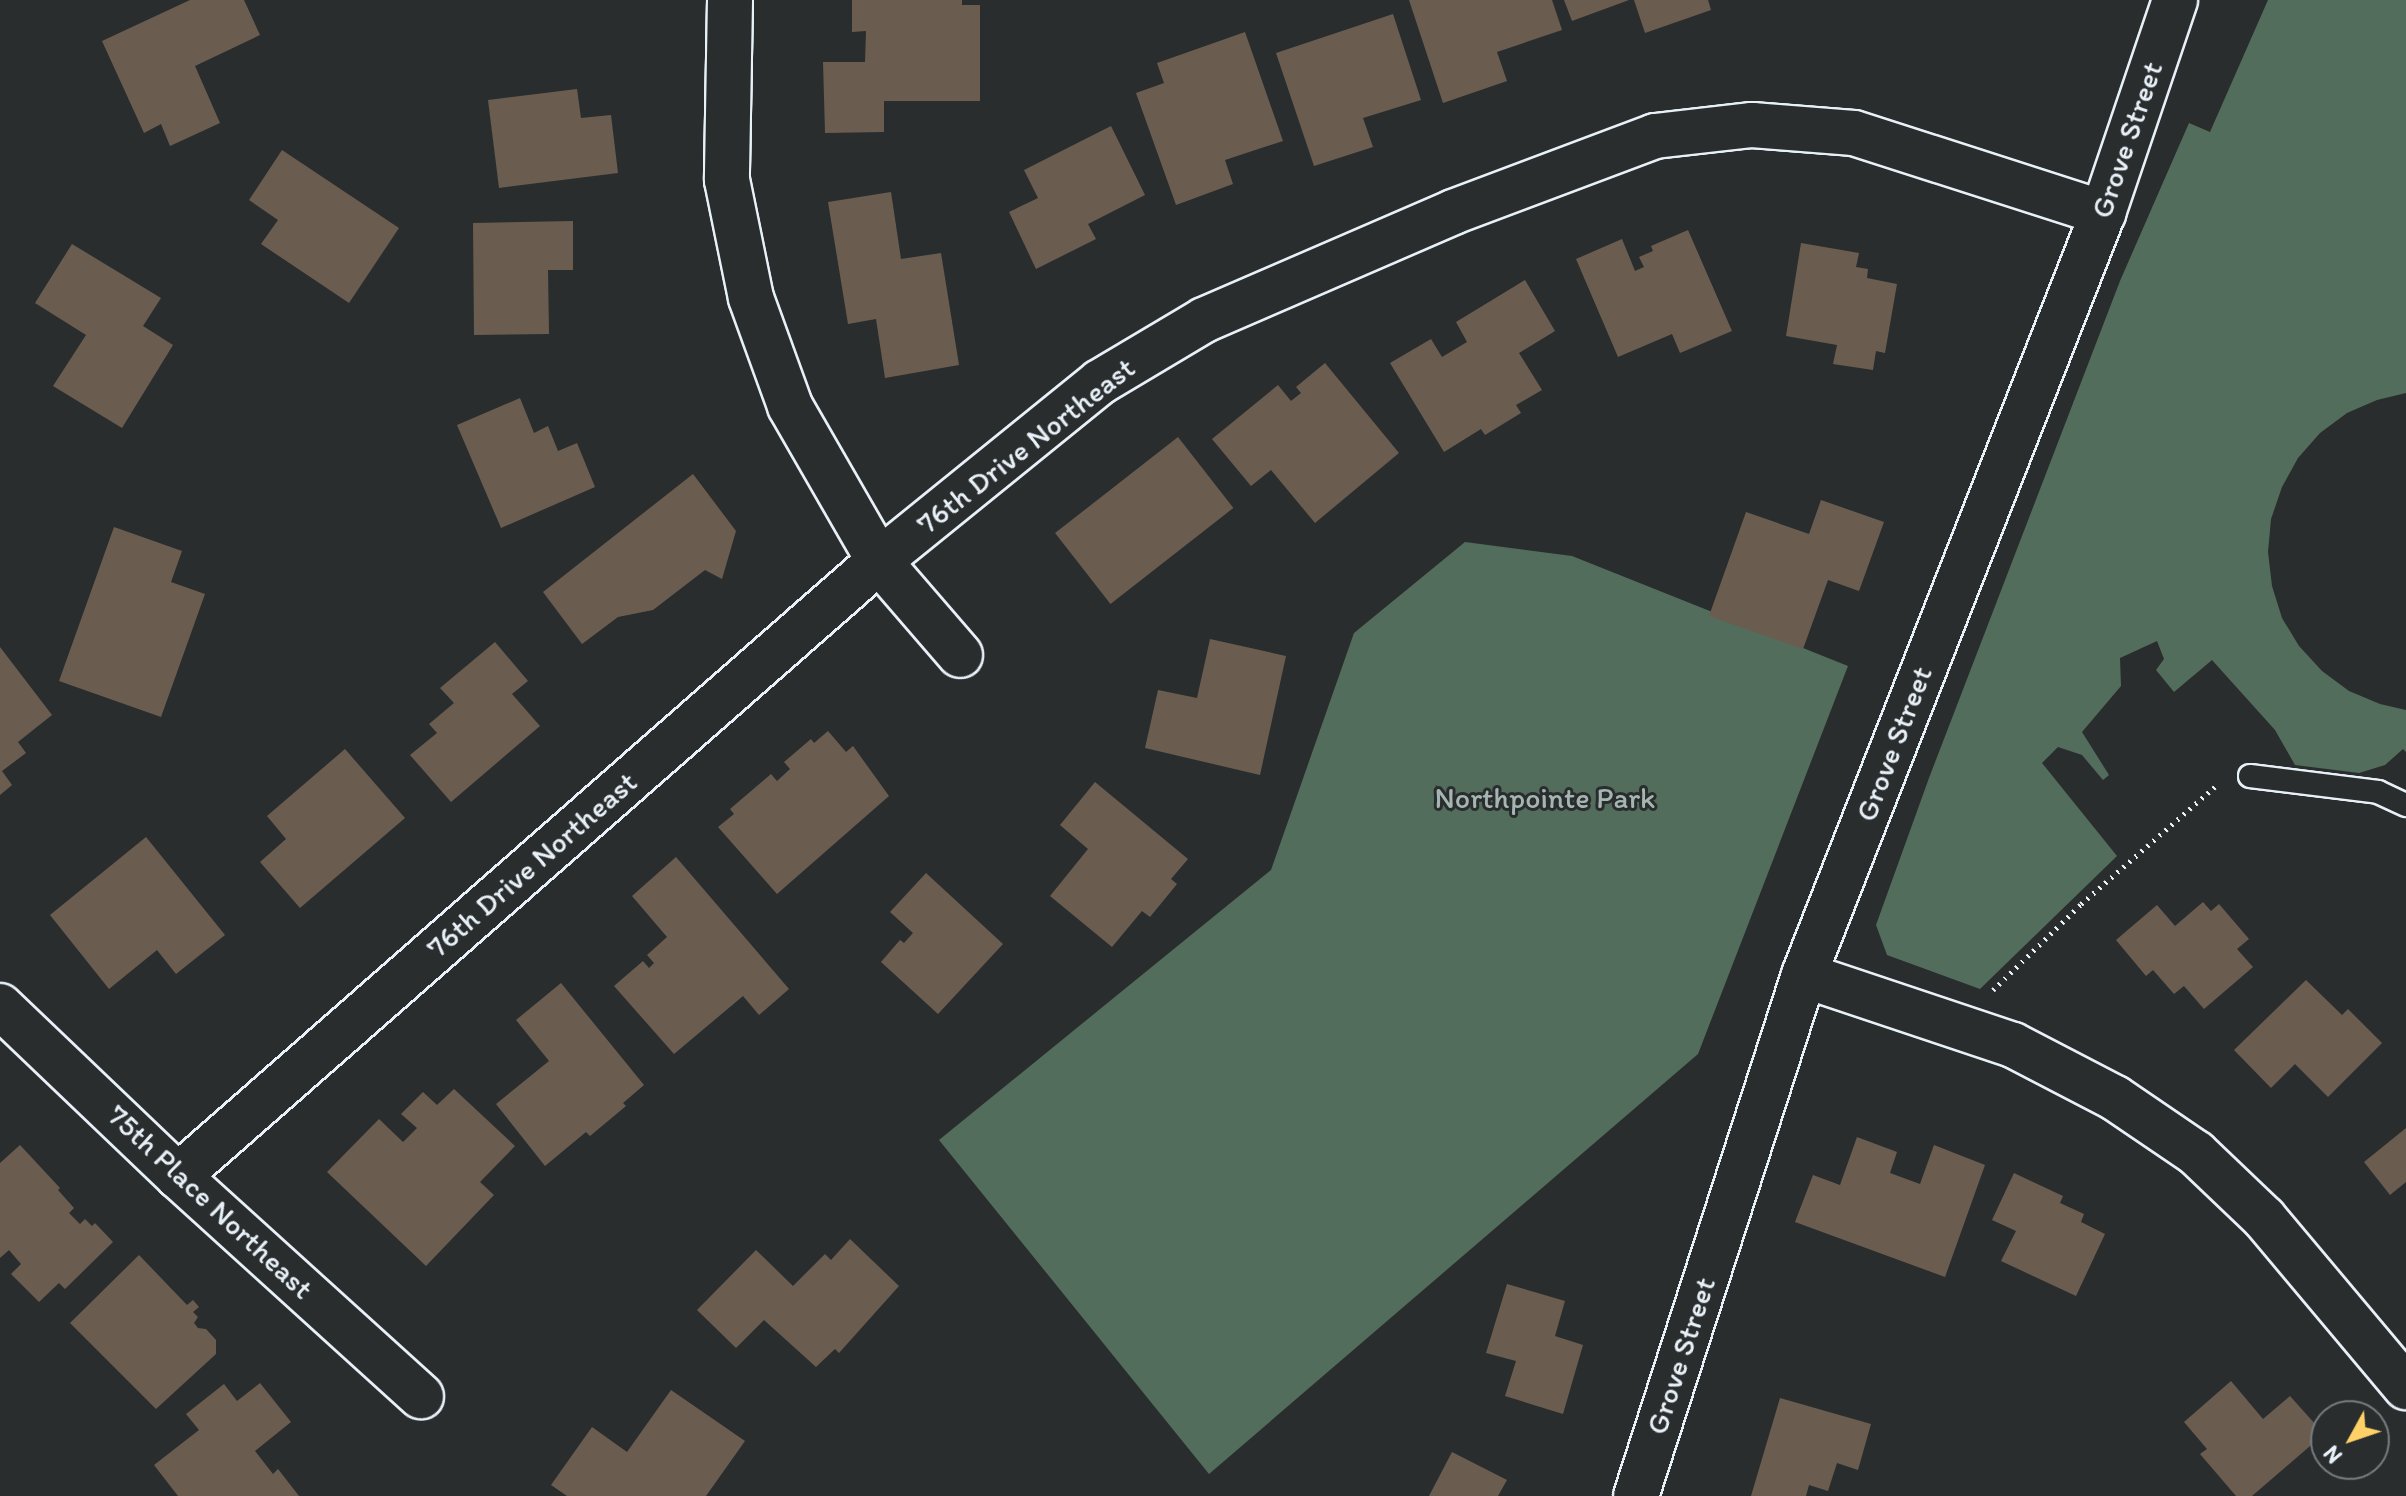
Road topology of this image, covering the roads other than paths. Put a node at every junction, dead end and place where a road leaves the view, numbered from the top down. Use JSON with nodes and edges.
{"nodes":[{"id":1,"x":2175,"y":0,"type":"edge"},
{"id":2,"x":723,"y":2,"type":"edge"},
{"id":3,"x":2103,"y":213,"type":"junction"},
{"id":4,"x":879,"y":561,"type":"junction"},
{"id":5,"x":960,"y":655,"type":"dead end"},
{"id":6,"x":2250,"y":776,"type":"road end"},
{"id":7,"x":2406,"y":805,"type":"edge"},
{"id":8,"x":1804,"y":975,"type":"junction"},
{"id":9,"x":0,"y":1006,"type":"edge"},
{"id":10,"x":178,"y":1176,"type":"junction"},
{"id":11,"x":2406,"y":1387,"type":"edge"},
{"id":12,"x":421,"y":1396,"type":"dead end"},
{"id":13,"x":1636,"y":1496,"type":"edge"}],
"edges":[{"from":1,"to":3,"type":"street","name":"Grove Street"},
{"from":2,"to":4,"type":"street"},
{"from":3,"to":4,"type":"street","name":"76th Drive Northeast"},
{"from":3,"to":8,"type":"street","name":"Grove Street"},
{"from":4,"to":5,"type":"street"},
{"from":4,"to":10,"type":"street","name":"76th Drive Northeast"},
{"from":6,"to":7,"type":"lane"},
{"from":8,"to":11,"type":"street"},
{"from":8,"to":13,"type":"street","name":"Grove Street"},
{"from":9,"to":10,"type":"street","name":"75th Place Northeast"},
{"from":10,"to":12,"type":"street","name":"75th Place Northeast"}]}
